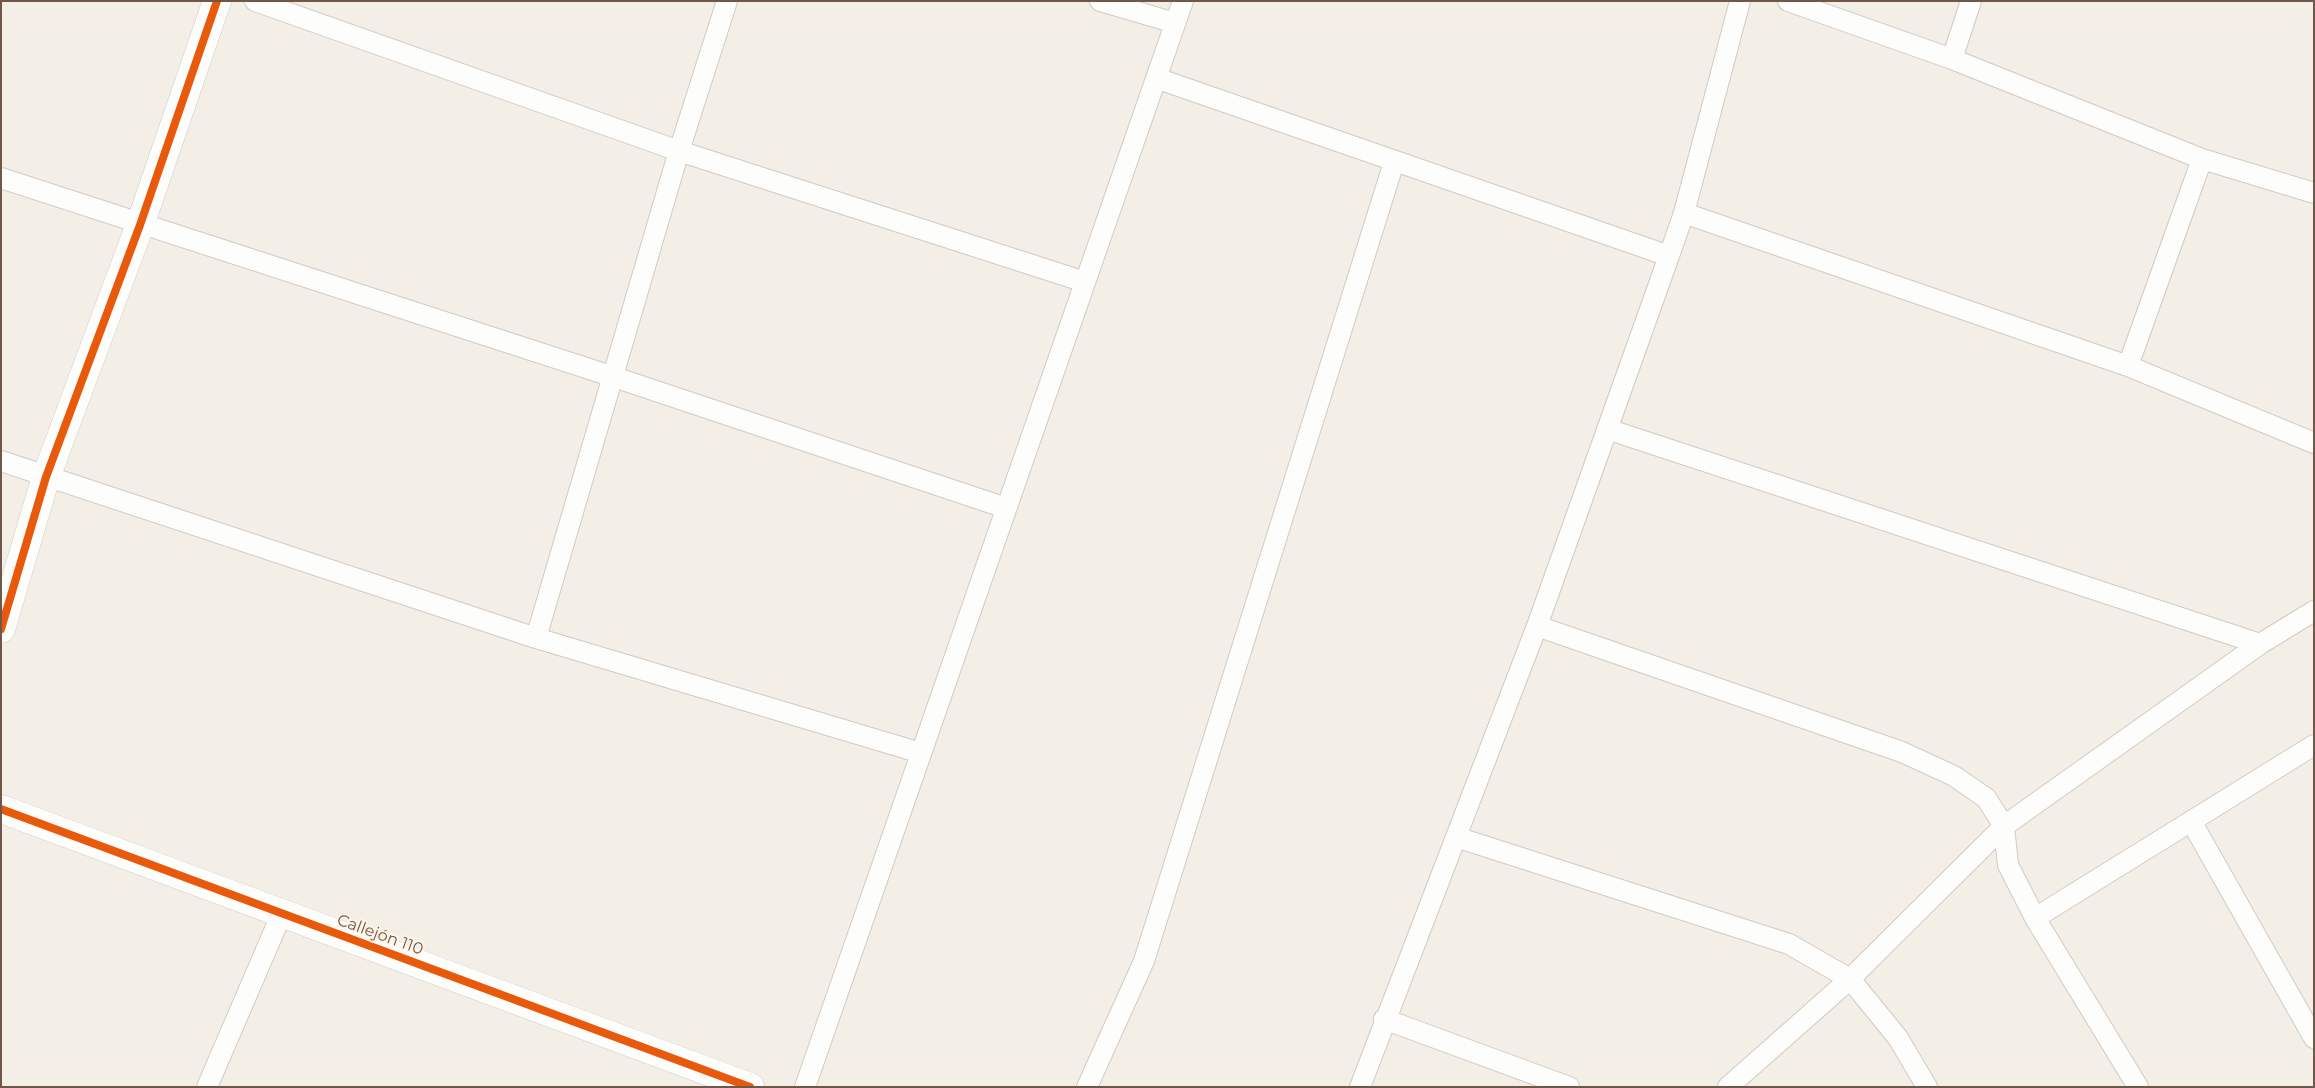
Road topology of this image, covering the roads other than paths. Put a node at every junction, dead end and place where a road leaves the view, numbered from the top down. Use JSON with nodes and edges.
{"nodes":[{"id":1,"x":217,"y":1,"type":"edge"},
{"id":2,"x":255,"y":1,"type":"edge"},
{"id":3,"x":727,"y":1,"type":"edge"},
{"id":4,"x":1100,"y":1,"type":"edge"},
{"id":5,"x":1183,"y":1,"type":"edge"},
{"id":6,"x":1740,"y":1,"type":"edge"},
{"id":7,"x":1788,"y":1,"type":"edge"},
{"id":8,"x":1971,"y":1,"type":"edge"},
{"id":9,"x":1175,"y":23,"type":"junction"},
{"id":10,"x":1952,"y":59,"type":"junction"},
{"id":11,"x":1156,"y":78,"type":"junction"},
{"id":12,"x":680,"y":151,"type":"junction"},
{"id":13,"x":2202,"y":159,"type":"junction"},
{"id":14,"x":1394,"y":162,"type":"junction"},
{"id":15,"x":1,"y":178,"type":"edge"},
{"id":16,"x":2314,"y":193,"type":"edge"},
{"id":17,"x":1684,"y":213,"type":"junction"},
{"id":18,"x":140,"y":224,"type":"junction"},
{"id":19,"x":1669,"y":256,"type":"junction"},
{"id":20,"x":1085,"y":282,"type":"junction"},
{"id":21,"x":2128,"y":366,"type":"junction"},
{"id":22,"x":614,"y":377,"type":"junction"},
{"id":23,"x":1607,"y":429,"type":"junction"},
{"id":24,"x":2314,"y":443,"type":"edge"},
{"id":25,"x":1,"y":461,"type":"edge"},
{"id":26,"x":46,"y":477,"type":"junction"},
{"id":27,"x":1006,"y":508,"type":"junction"},
{"id":28,"x":2314,"y":611,"type":"edge"},
{"id":29,"x":1537,"y":626,"type":"junction"},
{"id":30,"x":1,"y":629,"type":"edge"},
{"id":31,"x":536,"y":638,"type":"junction"},
{"id":32,"x":2260,"y":644,"type":"junction"},
{"id":33,"x":2314,"y":744,"type":"edge"},
{"id":34,"x":921,"y":753,"type":"junction"},
{"id":35,"x":1,"y":808,"type":"edge"},
{"id":36,"x":2191,"y":821,"type":"junction"},
{"id":37,"x":2004,"y":826,"type":"junction"},
{"id":38,"x":1456,"y":838,"type":"junction"},
{"id":39,"x":282,"y":913,"type":"junction"},
{"id":40,"x":2035,"y":918,"type":"junction"},
{"id":41,"x":1850,"y":979,"type":"junction"},
{"id":42,"x":1384,"y":1019,"type":"junction"},
{"id":43,"x":2314,"y":1038,"type":"edge"},
{"id":44,"x":207,"y":1087,"type":"edge"},
{"id":45,"x":750,"y":1087,"type":"edge"},
{"id":46,"x":805,"y":1087,"type":"edge"},
{"id":47,"x":1087,"y":1087,"type":"edge"},
{"id":48,"x":1360,"y":1087,"type":"edge"},
{"id":49,"x":1569,"y":1087,"type":"edge"},
{"id":50,"x":1728,"y":1087,"type":"edge"},
{"id":51,"x":1927,"y":1087,"type":"edge"},
{"id":52,"x":2138,"y":1087,"type":"edge"}],
"edges":[{"from":1,"to":18,"type":"street"},
{"from":2,"to":12,"type":"lane"},
{"from":3,"to":12,"type":"lane"},
{"from":4,"to":9,"type":"lane"},
{"from":5,"to":9,"type":"lane"},
{"from":6,"to":17,"type":"lane"},
{"from":7,"to":10,"type":"lane"},
{"from":8,"to":10,"type":"lane"},
{"from":9,"to":11,"type":"lane"},
{"from":10,"to":13,"type":"lane"},
{"from":11,"to":14,"type":"lane"},
{"from":11,"to":20,"type":"lane"},
{"from":12,"to":20,"type":"lane"},
{"from":12,"to":22,"type":"lane"},
{"from":13,"to":16,"type":"lane"},
{"from":13,"to":21,"type":"lane"},
{"from":14,"to":19,"type":"lane"},
{"from":14,"to":47,"type":"lane"},
{"from":15,"to":18,"type":"lane"},
{"from":17,"to":19,"type":"lane"},
{"from":17,"to":21,"type":"lane"},
{"from":18,"to":22,"type":"lane"},
{"from":18,"to":26,"type":"street"},
{"from":19,"to":23,"type":"lane"},
{"from":20,"to":27,"type":"lane"},
{"from":21,"to":24,"type":"lane"},
{"from":22,"to":27,"type":"lane"},
{"from":22,"to":31,"type":"lane"},
{"from":23,"to":29,"type":"lane"},
{"from":23,"to":32,"type":"lane"},
{"from":25,"to":26,"type":"lane"},
{"from":26,"to":30,"type":"street"},
{"from":26,"to":31,"type":"lane"},
{"from":27,"to":34,"type":"lane"},
{"from":28,"to":32,"type":"lane"},
{"from":29,"to":37,"type":"lane"},
{"from":29,"to":38,"type":"lane"},
{"from":31,"to":34,"type":"lane"},
{"from":32,"to":37,"type":"lane"},
{"from":33,"to":36,"type":"lane"},
{"from":34,"to":46,"type":"lane"},
{"from":35,"to":39,"type":"street","name":"Callejón 110"},
{"from":36,"to":40,"type":"lane"},
{"from":36,"to":43,"type":"lane"},
{"from":37,"to":40,"type":"lane"},
{"from":37,"to":41,"type":"lane"},
{"from":38,"to":41,"type":"lane"},
{"from":38,"to":42,"type":"lane"},
{"from":39,"to":44,"type":"lane"},
{"from":39,"to":45,"type":"street","name":"Callejón 110"},
{"from":40,"to":52,"type":"lane"},
{"from":41,"to":50,"type":"lane"},
{"from":41,"to":51,"type":"lane"},
{"from":42,"to":48,"type":"lane"},
{"from":42,"to":49,"type":"lane"}]}
